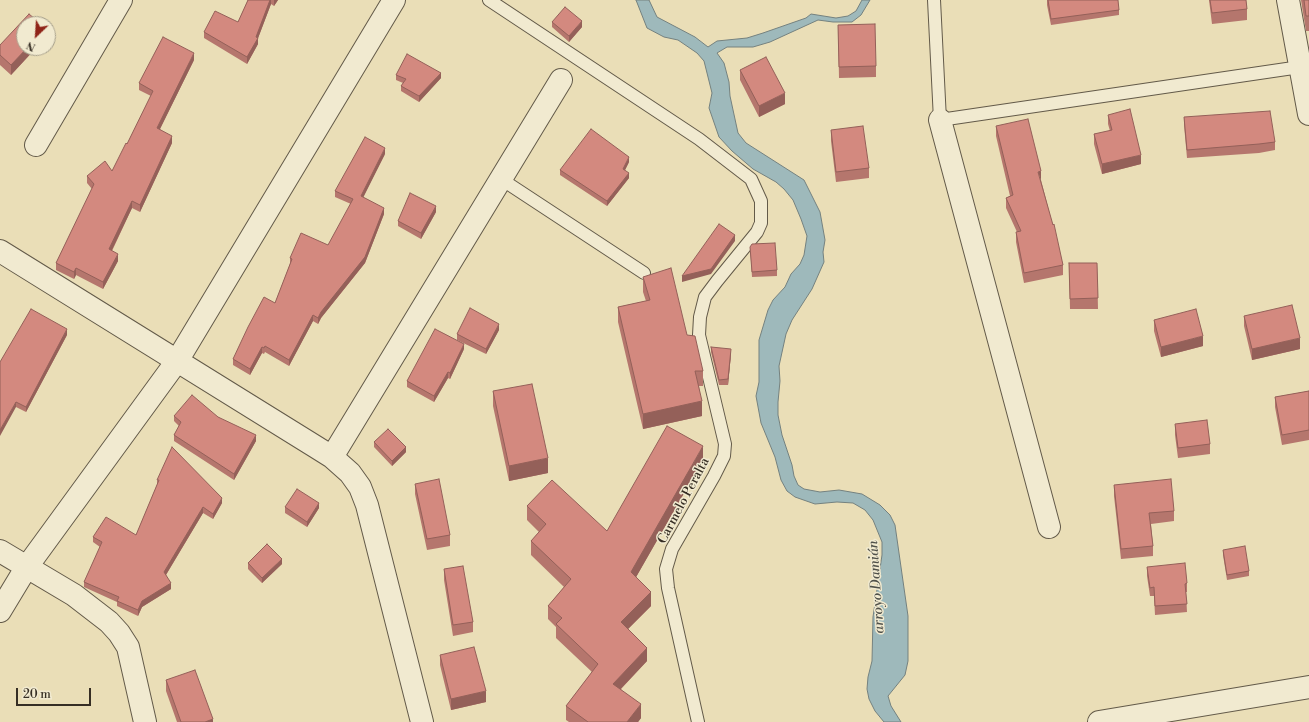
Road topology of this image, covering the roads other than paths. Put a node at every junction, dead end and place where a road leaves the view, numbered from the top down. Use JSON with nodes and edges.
{"nodes":[{"id":1,"x":121,"y":0,"type":"edge"},
{"id":2,"x":394,"y":0,"type":"edge"},
{"id":3,"x":490,"y":0,"type":"edge"},
{"id":4,"x":934,"y":0,"type":"edge"},
{"id":5,"x":1288,"y":0,"type":"edge"},
{"id":6,"x":1304,"y":71,"type":"edge"},
{"id":7,"x":561,"y":80,"type":"dead end"},
{"id":8,"x":1309,"y":114,"type":"edge"},
{"id":9,"x":940,"y":120,"type":"junction"},
{"id":10,"x":36,"y":145,"type":"dead end"},
{"id":11,"x":501,"y":180,"type":"junction"},
{"id":12,"x":0,"y":251,"type":"edge"},
{"id":13,"x":644,"y":273,"type":"dead end"},
{"id":14,"x":177,"y":361,"type":"junction"},
{"id":15,"x":332,"y":457,"type":"junction"},
{"id":16,"x":1049,"y":527,"type":"dead end"},
{"id":17,"x":0,"y":551,"type":"edge"},
{"id":18,"x":26,"y":568,"type":"junction"},
{"id":19,"x":0,"y":611,"type":"edge"},
{"id":20,"x":1309,"y":687,"type":"edge"},
{"id":21,"x":143,"y":714,"type":"edge"},
{"id":22,"x":422,"y":722,"type":"edge"},
{"id":23,"x":698,"y":722,"type":"edge"},
{"id":24,"x":1099,"y":722,"type":"edge"}],
"edges":[{"from":1,"to":10,"type":"street"},
{"from":2,"to":14,"type":"street"},
{"from":3,"to":23,"type":"lane","name":"Carmelo Peralta"},
{"from":4,"to":9,"type":"lane"},
{"from":5,"to":6,"type":"street"},
{"from":6,"to":8,"type":"street"},
{"from":6,"to":9,"type":"lane"},
{"from":7,"to":11,"type":"street"},
{"from":9,"to":16,"type":"street"},
{"from":11,"to":13,"type":"lane"},
{"from":11,"to":15,"type":"street"},
{"from":12,"to":14,"type":"street"},
{"from":14,"to":15,"type":"street"},
{"from":14,"to":18,"type":"street"},
{"from":15,"to":22,"type":"street"},
{"from":17,"to":18,"type":"street"},
{"from":18,"to":19,"type":"street"},
{"from":18,"to":21,"type":"street"},
{"from":20,"to":24,"type":"street"}]}
